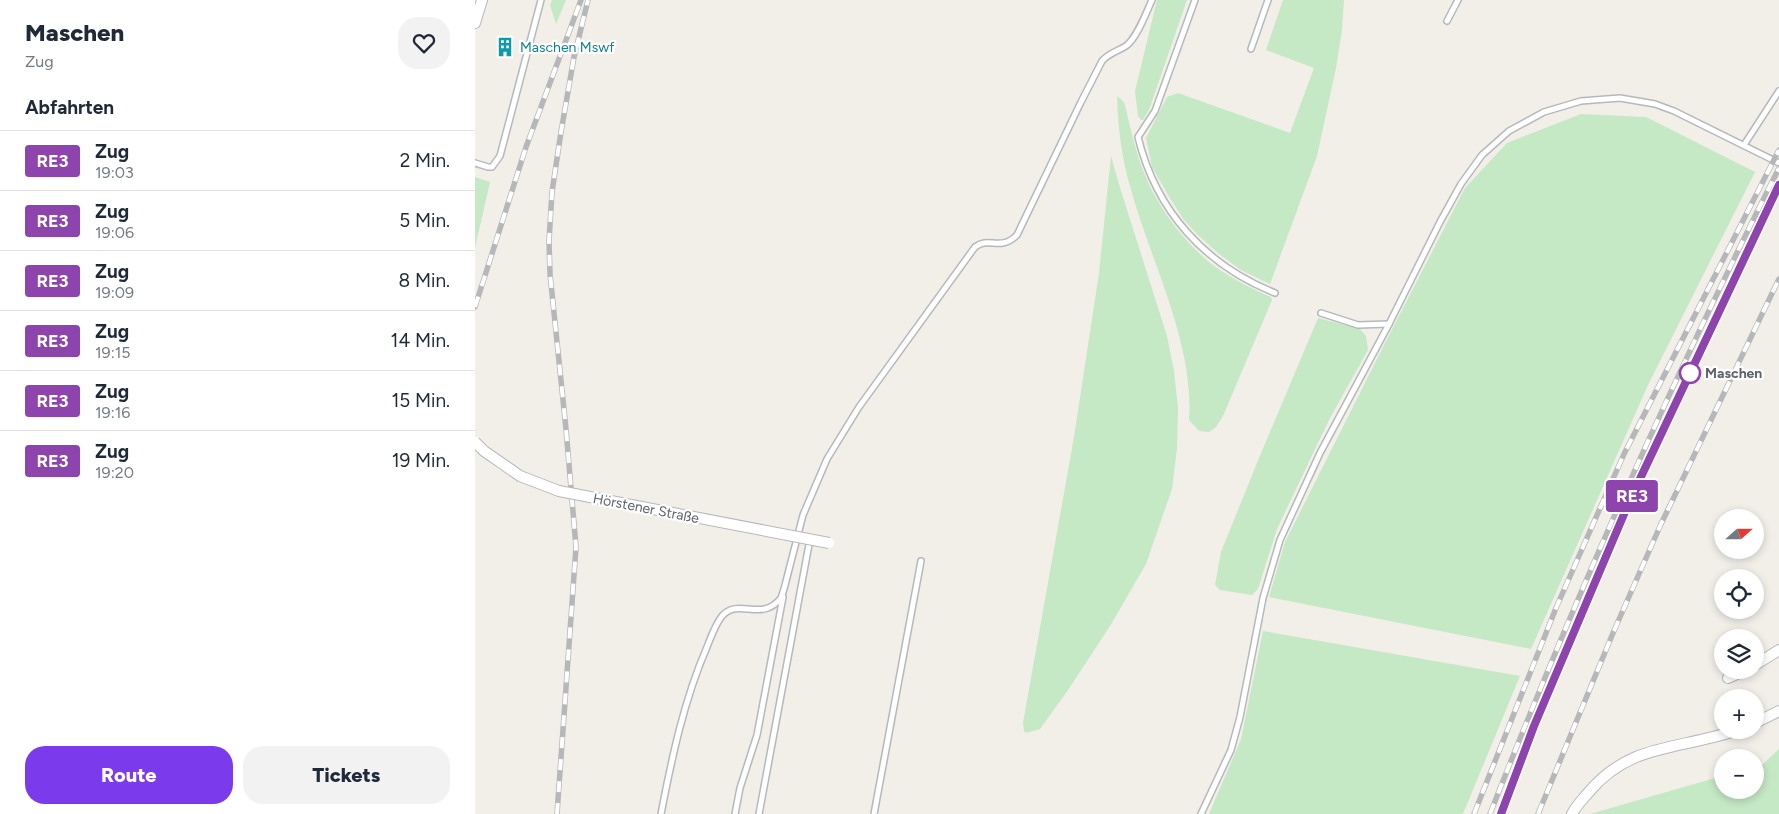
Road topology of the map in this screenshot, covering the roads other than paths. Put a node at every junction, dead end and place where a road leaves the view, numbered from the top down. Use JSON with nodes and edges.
{"nodes":[{"id":1,"x":482,"y":0,"type":"edge"},
{"id":2,"x":541,"y":0,"type":"edge"},
{"id":3,"x":1152,"y":0,"type":"edge"},
{"id":4,"x":1195,"y":0,"type":"edge"},
{"id":5,"x":1268,"y":0,"type":"edge"},
{"id":6,"x":1459,"y":0,"type":"edge"},
{"id":7,"x":1447,"y":21,"type":"dead end"},
{"id":8,"x":475,"y":23,"type":"edge"},
{"id":9,"x":1251,"y":49,"type":"dead end"},
{"id":10,"x":1779,"y":91,"type":"edge"},
{"id":11,"x":1744,"y":145,"type":"junction"},
{"id":12,"x":475,"y":163,"type":"edge"},
{"id":13,"x":1779,"y":163,"type":"edge"},
{"id":14,"x":1275,"y":294,"type":"dead end"},
{"id":15,"x":1321,"y":313,"type":"dead end"},
{"id":16,"x":1389,"y":324,"type":"junction"},
{"id":17,"x":475,"y":442,"type":"edge"},
{"id":18,"x":810,"y":539,"type":"junction"},
{"id":19,"x":829,"y":543,"type":"dead end"},
{"id":20,"x":921,"y":561,"type":"dead end"},
{"id":21,"x":785,"y":589,"type":"junction"},
{"id":22,"x":1779,"y":650,"type":"edge"},
{"id":23,"x":1764,"y":660,"type":"edge"},
{"id":24,"x":1779,"y":711,"type":"edge"},
{"id":25,"x":1764,"y":718,"type":"edge"},
{"id":26,"x":1714,"y":737,"type":"edge"},
{"id":27,"x":661,"y":814,"type":"edge"},
{"id":28,"x":735,"y":814,"type":"edge"},
{"id":29,"x":759,"y":814,"type":"edge"},
{"id":30,"x":874,"y":814,"type":"edge"},
{"id":31,"x":1201,"y":814,"type":"edge"},
{"id":32,"x":1572,"y":814,"type":"edge"}],
"edges":[{"from":1,"to":8,"type":"street"},
{"from":2,"to":12,"type":"lane"},
{"from":3,"to":21,"type":"lane"},
{"from":4,"to":14,"type":"lane"},
{"from":5,"to":9,"type":"lane"},
{"from":6,"to":7,"type":"lane"},
{"from":10,"to":11,"type":"lane"},
{"from":11,"to":13,"type":"lane"},
{"from":11,"to":16,"type":"lane"},
{"from":15,"to":16,"type":"lane"},
{"from":16,"to":31,"type":"lane"},
{"from":17,"to":18,"type":"street","name":"Hörstener Straße","bridge":true},
{"from":18,"to":19,"type":"street","name":"Hörstener Straße","bridge":true},
{"from":18,"to":29,"type":"lane"},
{"from":20,"to":30,"type":"lane"},
{"from":21,"to":27,"type":"lane"},
{"from":21,"to":28,"type":"lane"},
{"from":22,"to":23,"type":"street"},
{"from":24,"to":25,"type":"street"},
{"from":26,"to":32,"type":"street"}]}
